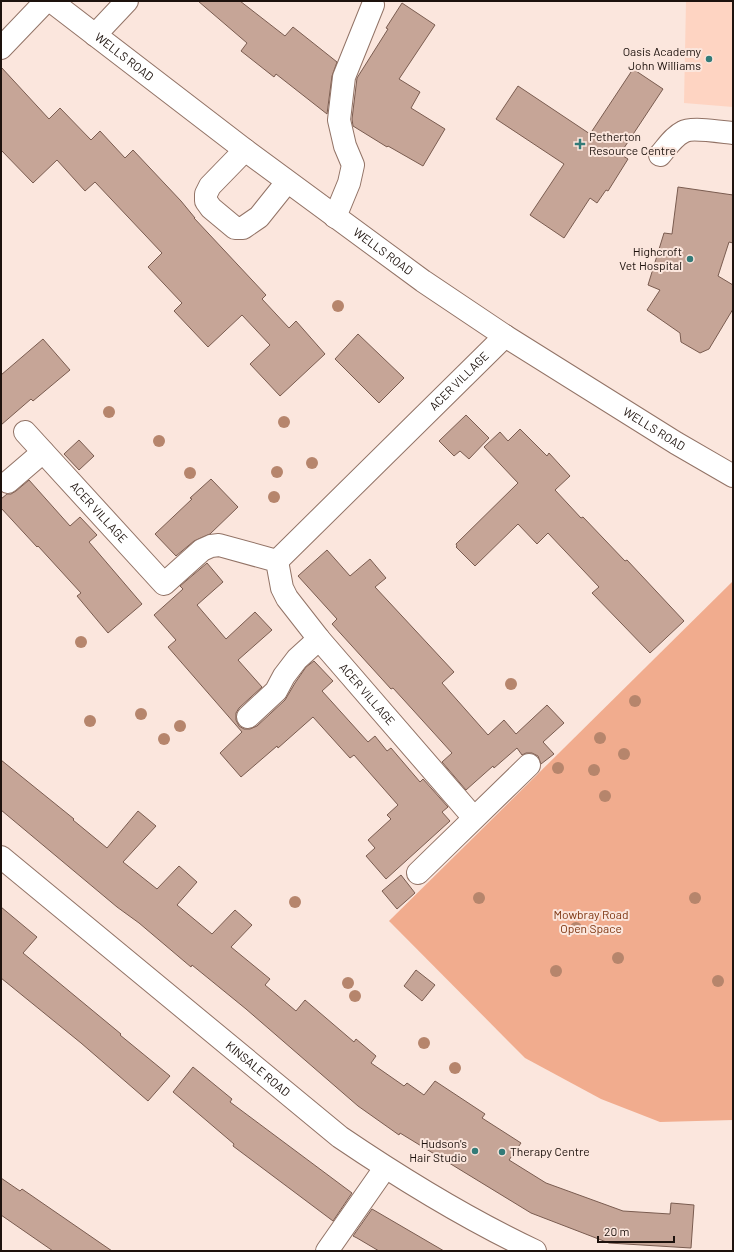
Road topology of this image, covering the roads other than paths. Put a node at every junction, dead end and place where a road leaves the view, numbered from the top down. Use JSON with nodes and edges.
{"nodes":[{"id":1,"x":46,"y":1,"type":"edge"},
{"id":2,"x":51,"y":1,"type":"edge"},
{"id":3,"x":127,"y":1,"type":"edge"},
{"id":4,"x":373,"y":5,"type":"dead end"},
{"id":5,"x":95,"y":35,"type":"junction"},
{"id":6,"x":1,"y":48,"type":"edge"},
{"id":7,"x":733,"y":133,"type":"edge"},
{"id":8,"x":245,"y":150,"type":"junction"},
{"id":9,"x":660,"y":155,"type":"dead end"},
{"id":10,"x":287,"y":182,"type":"junction"},
{"id":11,"x":335,"y":217,"type":"junction"},
{"id":12,"x":505,"y":336,"type":"junction"},
{"id":13,"x":25,"y":432,"type":"dead end"},
{"id":14,"x":43,"y":452,"type":"junction"},
{"id":15,"x":733,"y":476,"type":"edge"},
{"id":16,"x":8,"y":482,"type":"dead end"},
{"id":17,"x":277,"y":562,"type":"junction"},
{"id":18,"x":319,"y":639,"type":"junction"},
{"id":19,"x":248,"y":717,"type":"dead end"},
{"id":20,"x":529,"y":765,"type":"dead end"},
{"id":21,"x":474,"y":818,"type":"junction"},
{"id":22,"x":1,"y":857,"type":"edge"},
{"id":23,"x":418,"y":873,"type":"dead end"},
{"id":24,"x":386,"y":1168,"type":"junction"},
{"id":25,"x":327,"y":1251,"type":"edge"},
{"id":26,"x":535,"y":1251,"type":"edge"}],
"edges":[{"from":1,"to":6,"type":"main road"},
{"from":2,"to":5,"type":"main road","name":"WELLS ROAD"},
{"from":3,"to":5,"type":"main road"},
{"from":4,"to":11,"type":"main road"},
{"from":5,"to":8,"type":"main road","name":"WELLS ROAD"},
{"from":7,"to":9,"type":"main road"},
{"from":8,"to":10,"type":"main road","name":"WELLS ROAD"},
{"from":8,"to":10,"type":"main road"},
{"from":10,"to":11,"type":"main road","name":"WELLS ROAD"},
{"from":11,"to":12,"type":"main road","name":"WELLS ROAD"},
{"from":12,"to":15,"type":"main road","name":"WELLS ROAD"},
{"from":12,"to":17,"type":"main road","name":"ACER VILLAGE"},
{"from":13,"to":14,"type":"main road","name":"ACER VILLAGE"},
{"from":14,"to":16,"type":"main road"},
{"from":14,"to":17,"type":"main road","name":"ACER VILLAGE"},
{"from":17,"to":18,"type":"main road","name":"ACER VILLAGE"},
{"from":18,"to":19,"type":"main road"},
{"from":18,"to":21,"type":"main road","name":"ACER VILLAGE"},
{"from":20,"to":21,"type":"main road"},
{"from":21,"to":23,"type":"main road"},
{"from":22,"to":24,"type":"main road","name":"KINSALE ROAD"},
{"from":24,"to":25,"type":"main road"},
{"from":24,"to":26,"type":"main road","name":"KINSALE ROAD"}]}
